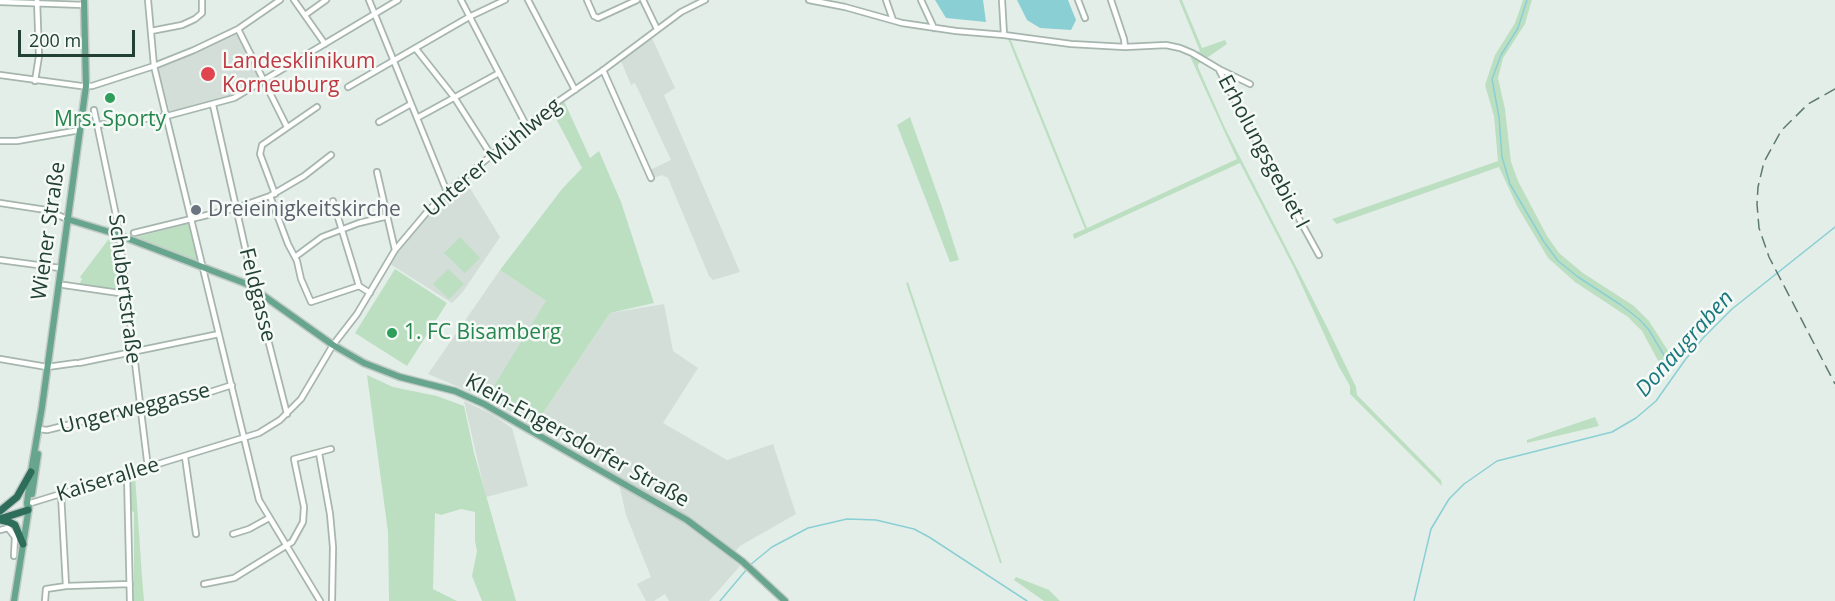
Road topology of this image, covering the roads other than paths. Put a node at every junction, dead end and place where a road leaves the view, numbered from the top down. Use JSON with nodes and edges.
{"nodes":[{"id":1,"x":148,"y":0,"type":"edge"},
{"id":2,"x":202,"y":0,"type":"edge"},
{"id":3,"x":280,"y":0,"type":"edge"},
{"id":4,"x":294,"y":0,"type":"edge"},
{"id":5,"x":326,"y":0,"type":"edge"},
{"id":6,"x":369,"y":0,"type":"edge"},
{"id":7,"x":398,"y":0,"type":"edge"},
{"id":8,"x":461,"y":0,"type":"edge"},
{"id":9,"x":505,"y":0,"type":"edge"},
{"id":10,"x":528,"y":0,"type":"edge"},
{"id":11,"x":587,"y":0,"type":"edge"},
{"id":12,"x":637,"y":0,"type":"edge"},
{"id":13,"x":643,"y":0,"type":"edge"},
{"id":14,"x":705,"y":0,"type":"edge"},
{"id":15,"x":809,"y":0,"type":"edge"},
{"id":16,"x":886,"y":0,"type":"edge"},
{"id":17,"x":921,"y":0,"type":"edge"},
{"id":18,"x":1002,"y":0,"type":"edge"},
{"id":19,"x":1078,"y":0,"type":"edge"},
{"id":20,"x":1111,"y":0,"type":"edge"},
{"id":21,"x":0,"y":2,"type":"edge"},
{"id":22,"x":37,"y":2,"type":"edge"},
{"id":23,"x":84,"y":2,"type":"edge"},
{"id":24,"x":374,"y":13,"type":"junction"},
{"id":25,"x":304,"y":15,"type":"junction"},
{"id":26,"x":469,"y":17,"type":"junction"},
{"id":27,"x":1085,"y":18,"type":"dead end"},
{"id":28,"x":893,"y":20,"type":"junction"},
{"id":29,"x":934,"y":28,"type":"junction"},
{"id":30,"x":238,"y":29,"type":"junction"},
{"id":31,"x":657,"y":29,"type":"junction"},
{"id":32,"x":151,"y":31,"type":"junction"},
{"id":33,"x":1004,"y":35,"type":"junction"},
{"id":34,"x":325,"y":44,"type":"junction"},
{"id":35,"x":1125,"y":47,"type":"junction"},
{"id":36,"x":416,"y":49,"type":"junction"},
{"id":37,"x":393,"y":61,"type":"junction"},
{"id":38,"x":154,"y":66,"type":"junction"},
{"id":39,"x":1219,"y":69,"type":"junction"},
{"id":40,"x":603,"y":70,"type":"junction"},
{"id":41,"x":498,"y":73,"type":"junction"},
{"id":42,"x":0,"y":75,"type":"edge"},
{"id":43,"x":35,"y":81,"type":"junction"},
{"id":44,"x":264,"y":81,"type":"junction"},
{"id":45,"x":1250,"y":84,"type":"dead end"},
{"id":46,"x":86,"y":86,"type":"junction"},
{"id":47,"x":348,"y":87,"type":"dead end"},
{"id":48,"x":574,"y":90,"type":"junction"},
{"id":49,"x":454,"y":97,"type":"junction"},
{"id":50,"x":411,"y":104,"type":"junction"},
{"id":51,"x":213,"y":105,"type":"junction"},
{"id":52,"x":317,"y":107,"type":"dead end"},
{"id":53,"x":94,"y":110,"type":"dead end"},
{"id":54,"x":167,"y":116,"type":"junction"},
{"id":55,"x":417,"y":118,"type":"junction"},
{"id":56,"x":380,"y":122,"type":"dead end"},
{"id":57,"x":97,"y":125,"type":"junction"},
{"id":58,"x":526,"y":125,"type":"junction"},
{"id":59,"x":287,"y":127,"type":"junction"},
{"id":60,"x":80,"y":130,"type":"junction"},
{"id":61,"x":0,"y":141,"type":"edge"},
{"id":62,"x":492,"y":155,"type":"junction"},
{"id":63,"x":331,"y":156,"type":"dead end"},
{"id":64,"x":377,"y":172,"type":"dead end"},
{"id":65,"x":651,"y":178,"type":"dead end"},
{"id":66,"x":447,"y":192,"type":"junction"},
{"id":67,"x":273,"y":195,"type":"junction"},
{"id":68,"x":333,"y":201,"type":"dead end"},
{"id":69,"x":0,"y":203,"type":"edge"},
{"id":70,"x":236,"y":208,"type":"junction"},
{"id":71,"x":388,"y":216,"type":"junction"},
{"id":72,"x":67,"y":219,"type":"junction"},
{"id":73,"x":191,"y":220,"type":"junction"},
{"id":74,"x":342,"y":229,"type":"junction"},
{"id":75,"x":134,"y":233,"type":"dead end"},
{"id":76,"x":119,"y":235,"type":"junction"},
{"id":77,"x":395,"y":250,"type":"junction"},
{"id":78,"x":1319,"y":255,"type":"dead end"},
{"id":79,"x":295,"y":257,"type":"junction"},
{"id":80,"x":0,"y":260,"type":"edge"},
{"id":81,"x":60,"y":268,"type":"junction"},
{"id":82,"x":203,"y":269,"type":"junction"},
{"id":83,"x":64,"y":285,"type":"dead end"},
{"id":84,"x":359,"y":286,"type":"junction"},
{"id":85,"x":255,"y":288,"type":"junction"},
{"id":86,"x":370,"y":293,"type":"junction"},
{"id":87,"x":126,"y":294,"type":"junction"},
{"id":88,"x":219,"y":334,"type":"junction"},
{"id":89,"x":333,"y":345,"type":"junction"},
{"id":90,"x":133,"y":352,"type":"junction"},
{"id":91,"x":0,"y":359,"type":"edge"},
{"id":92,"x":47,"y":367,"type":"junction"},
{"id":93,"x":232,"y":385,"type":"junction"},
{"id":94,"x":139,"y":408,"type":"junction"},
{"id":95,"x":286,"y":414,"type":"junction"},
{"id":96,"x":39,"y":429,"type":"junction"},
{"id":97,"x":244,"y":438,"type":"junction"},
{"id":98,"x":331,"y":449,"type":"dead end"},
{"id":99,"x":319,"y":453,"type":"junction"},
{"id":100,"x":185,"y":457,"type":"junction"},
{"id":101,"x":148,"y":468,"type":"junction"},
{"id":102,"x":31,"y":472,"type":"junction"},
{"id":103,"x":127,"y":474,"type":"junction"},
{"id":104,"x":61,"y":494,"type":"junction"},
{"id":105,"x":31,"y":505,"type":"junction"},
{"id":106,"x":0,"y":512,"type":"edge"},
{"id":107,"x":269,"y":518,"type":"junction"},
{"id":108,"x":0,"y":520,"type":"edge"},
{"id":109,"x":0,"y":530,"type":"edge"},
{"id":110,"x":196,"y":534,"type":"dead end"},
{"id":111,"x":233,"y":534,"type":"dead end"},
{"id":112,"x":23,"y":544,"type":"junction"},
{"id":113,"x":287,"y":546,"type":"junction"},
{"id":114,"x":14,"y":556,"type":"dead end"},
{"id":115,"x":130,"y":584,"type":"junction"},
{"id":116,"x":204,"y":584,"type":"dead end"},
{"id":117,"x":66,"y":586,"type":"junction"},
{"id":118,"x":14,"y":601,"type":"edge"},
{"id":119,"x":45,"y":601,"type":"edge"},
{"id":120,"x":129,"y":601,"type":"edge"},
{"id":121,"x":320,"y":601,"type":"edge"},
{"id":122,"x":332,"y":601,"type":"edge"},
{"id":123,"x":785,"y":601,"type":"edge"}],
"edges":[{"from":1,"to":32,"type":"street"},
{"from":2,"to":32,"type":"street"},
{"from":3,"to":30,"type":"street"},
{"from":4,"to":25,"type":"street"},
{"from":5,"to":25,"type":"street"},
{"from":6,"to":24,"type":"street"},
{"from":7,"to":24,"type":"street"},
{"from":8,"to":26,"type":"street"},
{"from":9,"to":26,"type":"street"},
{"from":10,"to":48,"type":"street"},
{"from":11,"to":12,"type":"street"},
{"from":13,"to":31,"type":"street"},
{"from":14,"to":31,"type":"street","name":"Unterer Mühlweg"},
{"from":15,"to":28,"type":"street"},
{"from":16,"to":28,"type":"street"},
{"from":17,"to":29,"type":"street"},
{"from":18,"to":33,"type":"street"},
{"from":19,"to":27,"type":"street"},
{"from":20,"to":35,"type":"street"},
{"from":21,"to":22,"type":"street"},
{"from":22,"to":23,"type":"street"},
{"from":22,"to":43,"type":"street"},
{"from":23,"to":46,"type":"main road","name":"Wiener Straße"},
{"from":24,"to":34,"type":"street"},
{"from":24,"to":37,"type":"street"},
{"from":25,"to":34,"type":"street"},
{"from":26,"to":36,"type":"street"},
{"from":26,"to":41,"type":"street"},
{"from":28,"to":29,"type":"street"},
{"from":29,"to":33,"type":"street"},
{"from":30,"to":38,"type":"street"},
{"from":30,"to":44,"type":"street"},
{"from":31,"to":40,"type":"street","name":"Unterer Mühlweg"},
{"from":32,"to":38,"type":"street"},
{"from":33,"to":35,"type":"street"},
{"from":34,"to":44,"type":"street"},
{"from":35,"to":39,"type":"street","name":"Erholungsgebiet I"},
{"from":36,"to":37,"type":"street"},
{"from":36,"to":49,"type":"street"},
{"from":37,"to":47,"type":"street"},
{"from":37,"to":50,"type":"street"},
{"from":38,"to":46,"type":"street"},
{"from":38,"to":54,"type":"street"},
{"from":39,"to":45,"type":"street"},
{"from":39,"to":78,"type":"street","name":"Erholungsgebiet I"},
{"from":40,"to":48,"type":"street","name":"Unterer Mühlweg"},
{"from":40,"to":65,"type":"street"},
{"from":41,"to":49,"type":"street"},
{"from":41,"to":58,"type":"street"},
{"from":42,"to":43,"type":"street"},
{"from":43,"to":46,"type":"street"},
{"from":44,"to":51,"type":"street"},
{"from":44,"to":59,"type":"street"},
{"from":46,"to":60,"type":"main road","name":"Wiener Straße"},
{"from":48,"to":58,"type":"street","name":"Unterer Mühlweg"},
{"from":49,"to":55,"type":"street"},
{"from":49,"to":62,"type":"street"},
{"from":50,"to":55,"type":"street"},
{"from":50,"to":56,"type":"street"},
{"from":51,"to":54,"type":"street"},
{"from":51,"to":70,"type":"street","name":"Feldgasse"},
{"from":52,"to":59,"type":"street"},
{"from":53,"to":57,"type":"street","name":"Schubertstraße"},
{"from":54,"to":57,"type":"street"},
{"from":54,"to":73,"type":"street"},
{"from":55,"to":66,"type":"street"},
{"from":57,"to":76,"type":"street","name":"Schubertstraße"},
{"from":58,"to":62,"type":"street","name":"Unterer Mühlweg"},
{"from":59,"to":67,"type":"street"},
{"from":60,"to":61,"type":"street"},
{"from":60,"to":72,"type":"main road","name":"Wiener Straße"},
{"from":62,"to":66,"type":"street","name":"Unterer Mühlweg"},
{"from":63,"to":67,"type":"street"},
{"from":64,"to":71,"type":"street"},
{"from":66,"to":77,"type":"street","name":"Unterer Mühlweg"},
{"from":67,"to":70,"type":"street"},
{"from":67,"to":79,"type":"street"},
{"from":68,"to":74,"type":"street"},
{"from":69,"to":72,"type":"street"},
{"from":70,"to":73,"type":"street"},
{"from":70,"to":85,"type":"street","name":"Feldgasse"},
{"from":71,"to":74,"type":"street"},
{"from":71,"to":77,"type":"street"},
{"from":72,"to":76,"type":"main road","name":"Klein-Engersdorfer Straße"},
{"from":72,"to":81,"type":"main road","name":"Wiener Straße"},
{"from":73,"to":75,"type":"street"},
{"from":73,"to":82,"type":"street"},
{"from":74,"to":79,"type":"street"},
{"from":74,"to":84,"type":"street"},
{"from":76,"to":82,"type":"main road","name":"Klein-Engersdorfer Straße"},
{"from":76,"to":87,"type":"street","name":"Schubertstraße"},
{"from":77,"to":86,"type":"street","name":"Unterer Mühlweg"},
{"from":79,"to":84,"type":"street"},
{"from":80,"to":81,"type":"street"},
{"from":81,"to":92,"type":"main road","name":"Wiener Straße"},
{"from":82,"to":85,"type":"main road","name":"Klein-Engersdorfer Straße"},
{"from":82,"to":88,"type":"street"},
{"from":83,"to":87,"type":"street"},
{"from":84,"to":86,"type":"street"},
{"from":85,"to":89,"type":"main road","name":"Klein-Engersdorfer Straße"},
{"from":85,"to":95,"type":"street","name":"Feldgasse"},
{"from":86,"to":89,"type":"street","name":"Unterer Mühlweg"},
{"from":87,"to":90,"type":"street","name":"Schubertstraße"},
{"from":88,"to":90,"type":"street"},
{"from":88,"to":93,"type":"street"},
{"from":89,"to":95,"type":"street","name":"Kaiserallee"},
{"from":89,"to":123,"type":"main road","name":"Klein-Engersdorfer Straße"},
{"from":90,"to":92,"type":"street"},
{"from":90,"to":94,"type":"street","name":"Schubertstraße"},
{"from":91,"to":92,"type":"street"},
{"from":92,"to":96,"type":"main road","name":"Wiener Straße"},
{"from":93,"to":94,"type":"street","name":"Ungerweggasse"},
{"from":93,"to":97,"type":"street"},
{"from":94,"to":96,"type":"street","name":"Ungerweggasse"},
{"from":94,"to":101,"type":"street","name":"Schubertstraße"},
{"from":95,"to":97,"type":"street","name":"Kaiserallee"},
{"from":96,"to":102,"type":"main road","name":"Wiener Straße"},
{"from":96,"to":105,"type":"main road","name":"Wiener Straße"},
{"from":97,"to":100,"type":"street","name":"Kaiserallee"},
{"from":97,"to":107,"type":"street"},
{"from":98,"to":99,"type":"street"},
{"from":99,"to":113,"type":"street"},
{"from":99,"to":122,"type":"street"},
{"from":100,"to":101,"type":"street","name":"Kaiserallee"},
{"from":100,"to":110,"type":"street","name":"Kaiserallee"},
{"from":101,"to":103,"type":"street","name":"Kaiserallee"},
{"from":102,"to":105,"type":"main road","name":"Wiener Straße"},
{"from":102,"to":106,"type":"highway"},
{"from":103,"to":104,"type":"street","name":"Kaiserallee"},
{"from":103,"to":115,"type":"street"},
{"from":104,"to":105,"type":"street","name":"Kaiserallee"},
{"from":104,"to":117,"type":"street"},
{"from":105,"to":106,"type":"highway"},
{"from":105,"to":108,"type":"highway"},
{"from":105,"to":112,"type":"main road","name":"Wiener Straße"},
{"from":107,"to":111,"type":"street"},
{"from":107,"to":113,"type":"street"},
{"from":108,"to":112,"type":"highway"},
{"from":109,"to":114,"type":"street"},
{"from":112,"to":118,"type":"main road","name":"Wiener Straße"},
{"from":113,"to":116,"type":"street"},
{"from":113,"to":121,"type":"street"},
{"from":115,"to":117,"type":"street"},
{"from":115,"to":120,"type":"street"},
{"from":117,"to":119,"type":"street"}]}
